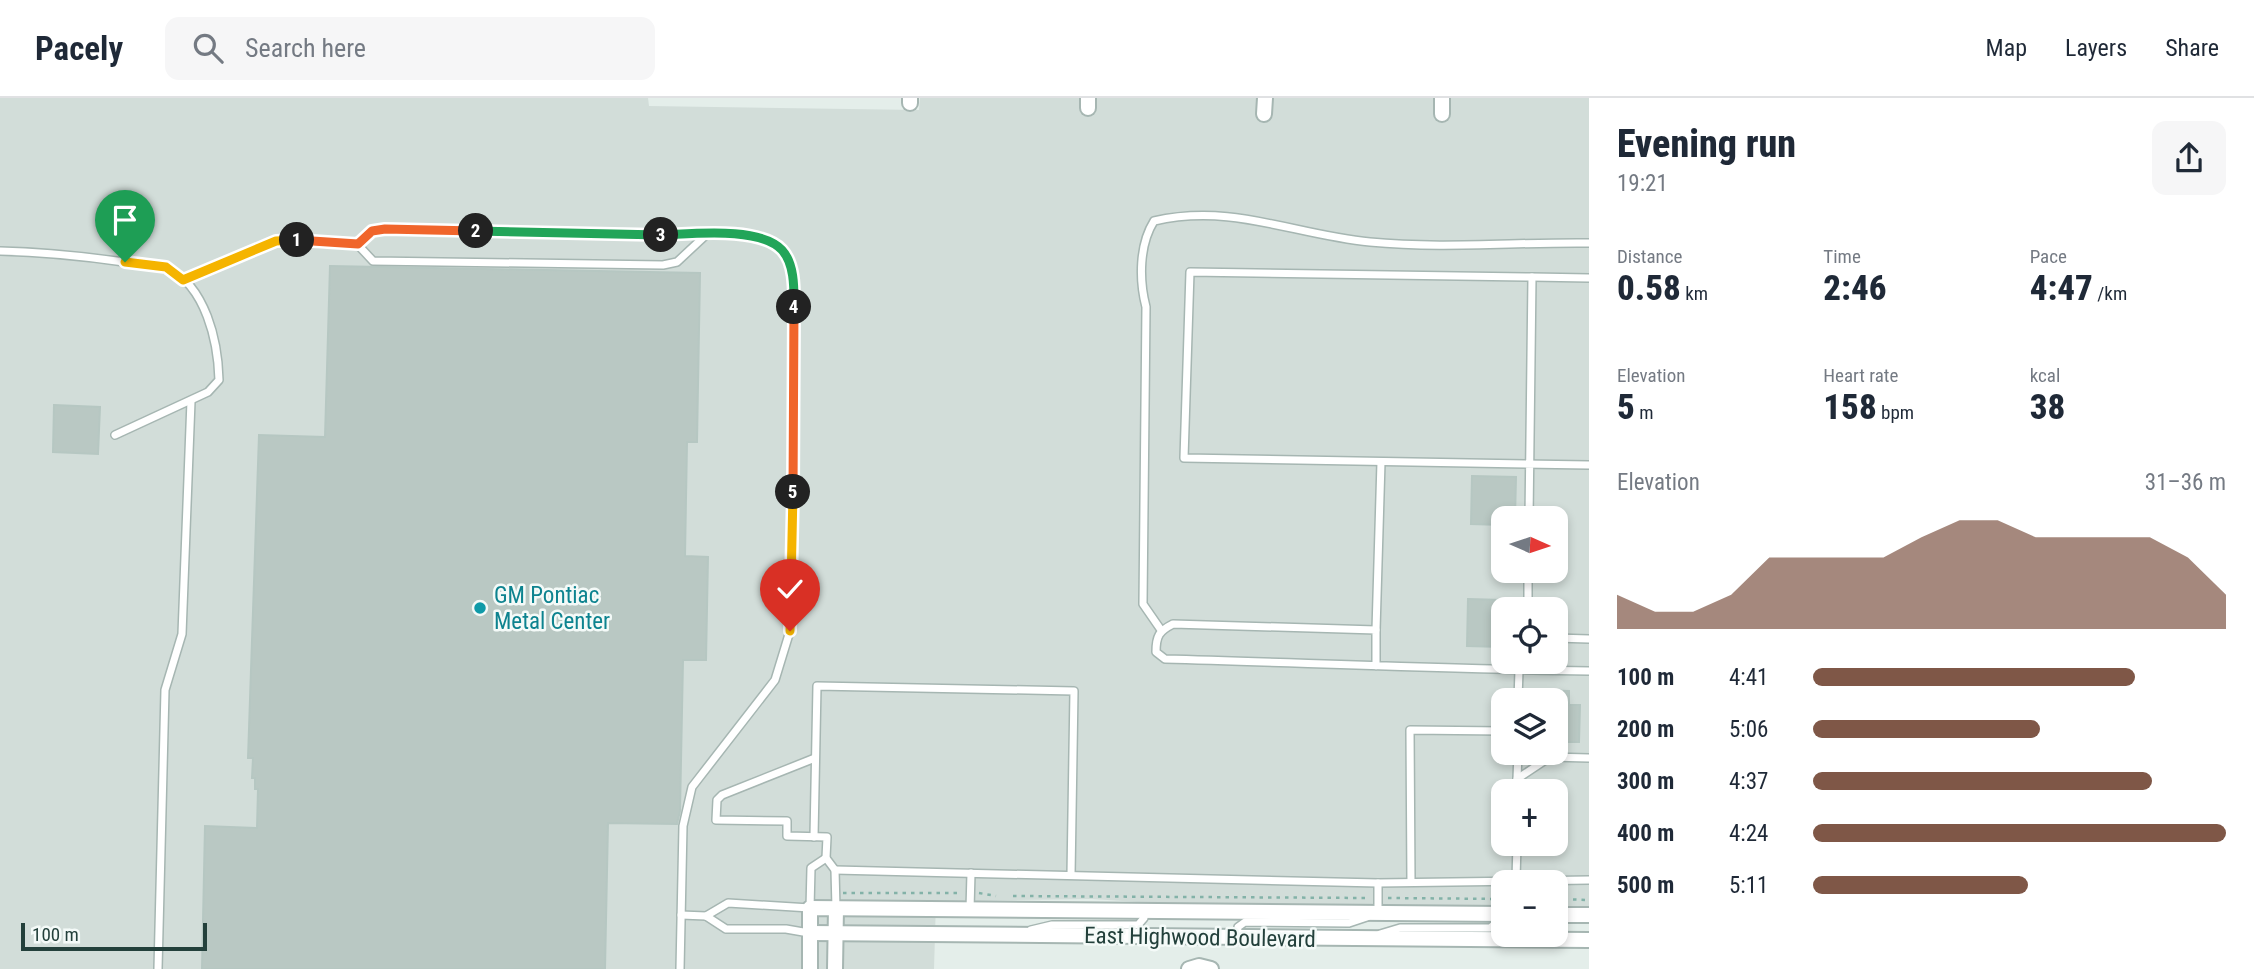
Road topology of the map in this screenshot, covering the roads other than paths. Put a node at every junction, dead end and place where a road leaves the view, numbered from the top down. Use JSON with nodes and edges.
{"nodes":[{"id":1,"x":1265,"y":98,"type":"edge"},
{"id":2,"x":1442,"y":98,"type":"edge"},
{"id":3,"x":1264,"y":114,"type":"dead end"},
{"id":4,"x":1442,"y":114,"type":"dead end"},
{"id":5,"x":707,"y":234,"type":"junction"},
{"id":6,"x":1589,"y":243,"type":"edge"},
{"id":7,"x":358,"y":244,"type":"junction"},
{"id":8,"x":0,"y":251,"type":"edge"},
{"id":9,"x":1532,"y":277,"type":"junction"},
{"id":10,"x":1589,"y":278,"type":"edge"},
{"id":11,"x":183,"y":280,"type":"junction"},
{"id":12,"x":191,"y":401,"type":"junction"},
{"id":13,"x":115,"y":435,"type":"dead end"},
{"id":14,"x":1381,"y":462,"type":"junction"},
{"id":15,"x":1530,"y":464,"type":"junction"},
{"id":16,"x":1589,"y":465,"type":"edge"},
{"id":17,"x":1529,"y":506,"type":"edge"},
{"id":18,"x":1161,"y":629,"type":"junction"},
{"id":19,"x":1376,"y":630,"type":"junction"},
{"id":20,"x":1568,"y":638,"type":"edge"},
{"id":21,"x":1589,"y":639,"type":"edge"},
{"id":22,"x":1376,"y":666,"type":"junction"},
{"id":23,"x":1491,"y":667,"type":"edge"},
{"id":24,"x":1568,"y":670,"type":"edge"},
{"id":25,"x":1589,"y":671,"type":"edge"},
{"id":26,"x":1491,"y":731,"type":"edge"},
{"id":27,"x":815,"y":758,"type":"junction"},
{"id":28,"x":1589,"y":758,"type":"edge"},
{"id":29,"x":1518,"y":765,"type":"edge"},
{"id":30,"x":1517,"y":779,"type":"joint"},
{"id":31,"x":814,"y":837,"type":"junction"},
{"id":32,"x":826,"y":858,"type":"junction"},
{"id":33,"x":835,"y":870,"type":"junction"},
{"id":34,"x":971,"y":873,"type":"junction"},
{"id":35,"x":1071,"y":875,"type":"junction"},
{"id":36,"x":1491,"y":880,"type":"edge"},
{"id":37,"x":1589,"y":880,"type":"edge"},
{"id":38,"x":1568,"y":881,"type":"edge"},
{"id":39,"x":1411,"y":882,"type":"junction"},
{"id":40,"x":1378,"y":883,"type":"junction"},
{"id":41,"x":836,"y":901,"type":"junction"},
{"id":42,"x":810,"y":908,"type":"junction"},
{"id":43,"x":970,"y":910,"type":"junction"},
{"id":44,"x":1144,"y":911,"type":"junction"},
{"id":45,"x":1378,"y":913,"type":"junction"},
{"id":46,"x":1491,"y":914,"type":"edge"},
{"id":47,"x":681,"y":915,"type":"junction"},
{"id":48,"x":1568,"y":915,"type":"edge"},
{"id":49,"x":1589,"y":915,"type":"edge"},
{"id":50,"x":706,"y":916,"type":"junction"},
{"id":51,"x":1491,"y":927,"type":"edge"},
{"id":52,"x":810,"y":933,"type":"junction"},
{"id":53,"x":835,"y":933,"type":"junction"},
{"id":54,"x":1010,"y":935,"type":"junction"},
{"id":55,"x":1237,"y":937,"type":"junction"},
{"id":56,"x":1363,"y":939,"type":"junction"},
{"id":57,"x":1589,"y":940,"type":"edge"},
{"id":58,"x":158,"y":969,"type":"edge"},
{"id":59,"x":680,"y":969,"type":"edge"},
{"id":60,"x":810,"y":969,"type":"edge"},
{"id":61,"x":835,"y":969,"type":"edge"},
{"id":62,"x":1189,"y":969,"type":"edge"},
{"id":63,"x":1211,"y":969,"type":"edge"}],
"edges":[{"from":1,"to":3,"type":"street"},
{"from":2,"to":4,"type":"street"},
{"from":5,"to":7,"type":"lane"},
{"from":5,"to":7,"type":"lane"},
{"from":5,"to":47,"type":"lane"},
{"from":6,"to":18,"type":"lane"},
{"from":7,"to":11,"type":"lane"},
{"from":8,"to":11,"type":"lane"},
{"from":9,"to":10,"type":"lane"},
{"from":9,"to":14,"type":"lane"},
{"from":9,"to":15,"type":"lane"},
{"from":11,"to":12,"type":"lane"},
{"from":12,"to":13,"type":"lane"},
{"from":12,"to":58,"type":"lane"},
{"from":14,"to":15,"type":"lane"},
{"from":14,"to":19,"type":"lane"},
{"from":15,"to":16,"type":"lane"},
{"from":15,"to":17,"type":"lane"},
{"from":18,"to":19,"type":"lane"},
{"from":18,"to":22,"type":"lane"},
{"from":19,"to":22,"type":"lane"},
{"from":20,"to":21,"type":"lane"},
{"from":22,"to":23,"type":"lane"},
{"from":24,"to":25,"type":"lane"},
{"from":26,"to":39,"type":"lane"},
{"from":27,"to":31,"type":"lane"},
{"from":27,"to":31,"type":"lane"},
{"from":27,"to":35,"type":"lane"},
{"from":28,"to":30,"type":"lane"},
{"from":29,"to":30,"type":"lane"},
{"from":31,"to":32,"type":"lane"},
{"from":32,"to":33,"type":"lane"},
{"from":32,"to":42,"type":"lane"},
{"from":33,"to":34,"type":"lane"},
{"from":33,"to":41,"type":"lane"},
{"from":34,"to":35,"type":"lane"},
{"from":34,"to":43,"type":"lane"},
{"from":35,"to":40,"type":"lane"},
{"from":36,"to":39,"type":"lane"},
{"from":37,"to":38,"type":"lane"},
{"from":39,"to":40,"type":"lane"},
{"from":40,"to":45,"type":"lane"},
{"from":41,"to":42,"type":"street","name":"East Highwood Boulevard"},
{"from":41,"to":43,"type":"street","name":"East Highwood Boulevard"},
{"from":41,"to":53,"type":"street"},
{"from":42,"to":50,"type":"lane"},
{"from":42,"to":52,"type":"street"},
{"from":43,"to":44,"type":"street","name":"East Highwood Boulevard"},
{"from":44,"to":45,"type":"street","name":"East Highwood Boulevard"},
{"from":44,"to":54,"type":"lane"},
{"from":45,"to":46,"type":"street","name":"East Highwood Boulevard"},
{"from":45,"to":55,"type":"lane"},
{"from":47,"to":50,"type":"lane"},
{"from":47,"to":59,"type":"lane"},
{"from":48,"to":49,"type":"street"},
{"from":50,"to":52,"type":"lane"},
{"from":51,"to":56,"type":"lane"},
{"from":52,"to":53,"type":"street","name":"East Highwood Boulevard"},
{"from":52,"to":60,"type":"street"},
{"from":53,"to":54,"type":"street","name":"East Highwood Boulevard"},
{"from":53,"to":61,"type":"street"},
{"from":54,"to":55,"type":"street","name":"East Highwood Boulevard"},
{"from":55,"to":56,"type":"street","name":"East Highwood Boulevard"},
{"from":56,"to":57,"type":"street","name":"East Highwood Boulevard"},
{"from":62,"to":63,"type":"street"}]}
